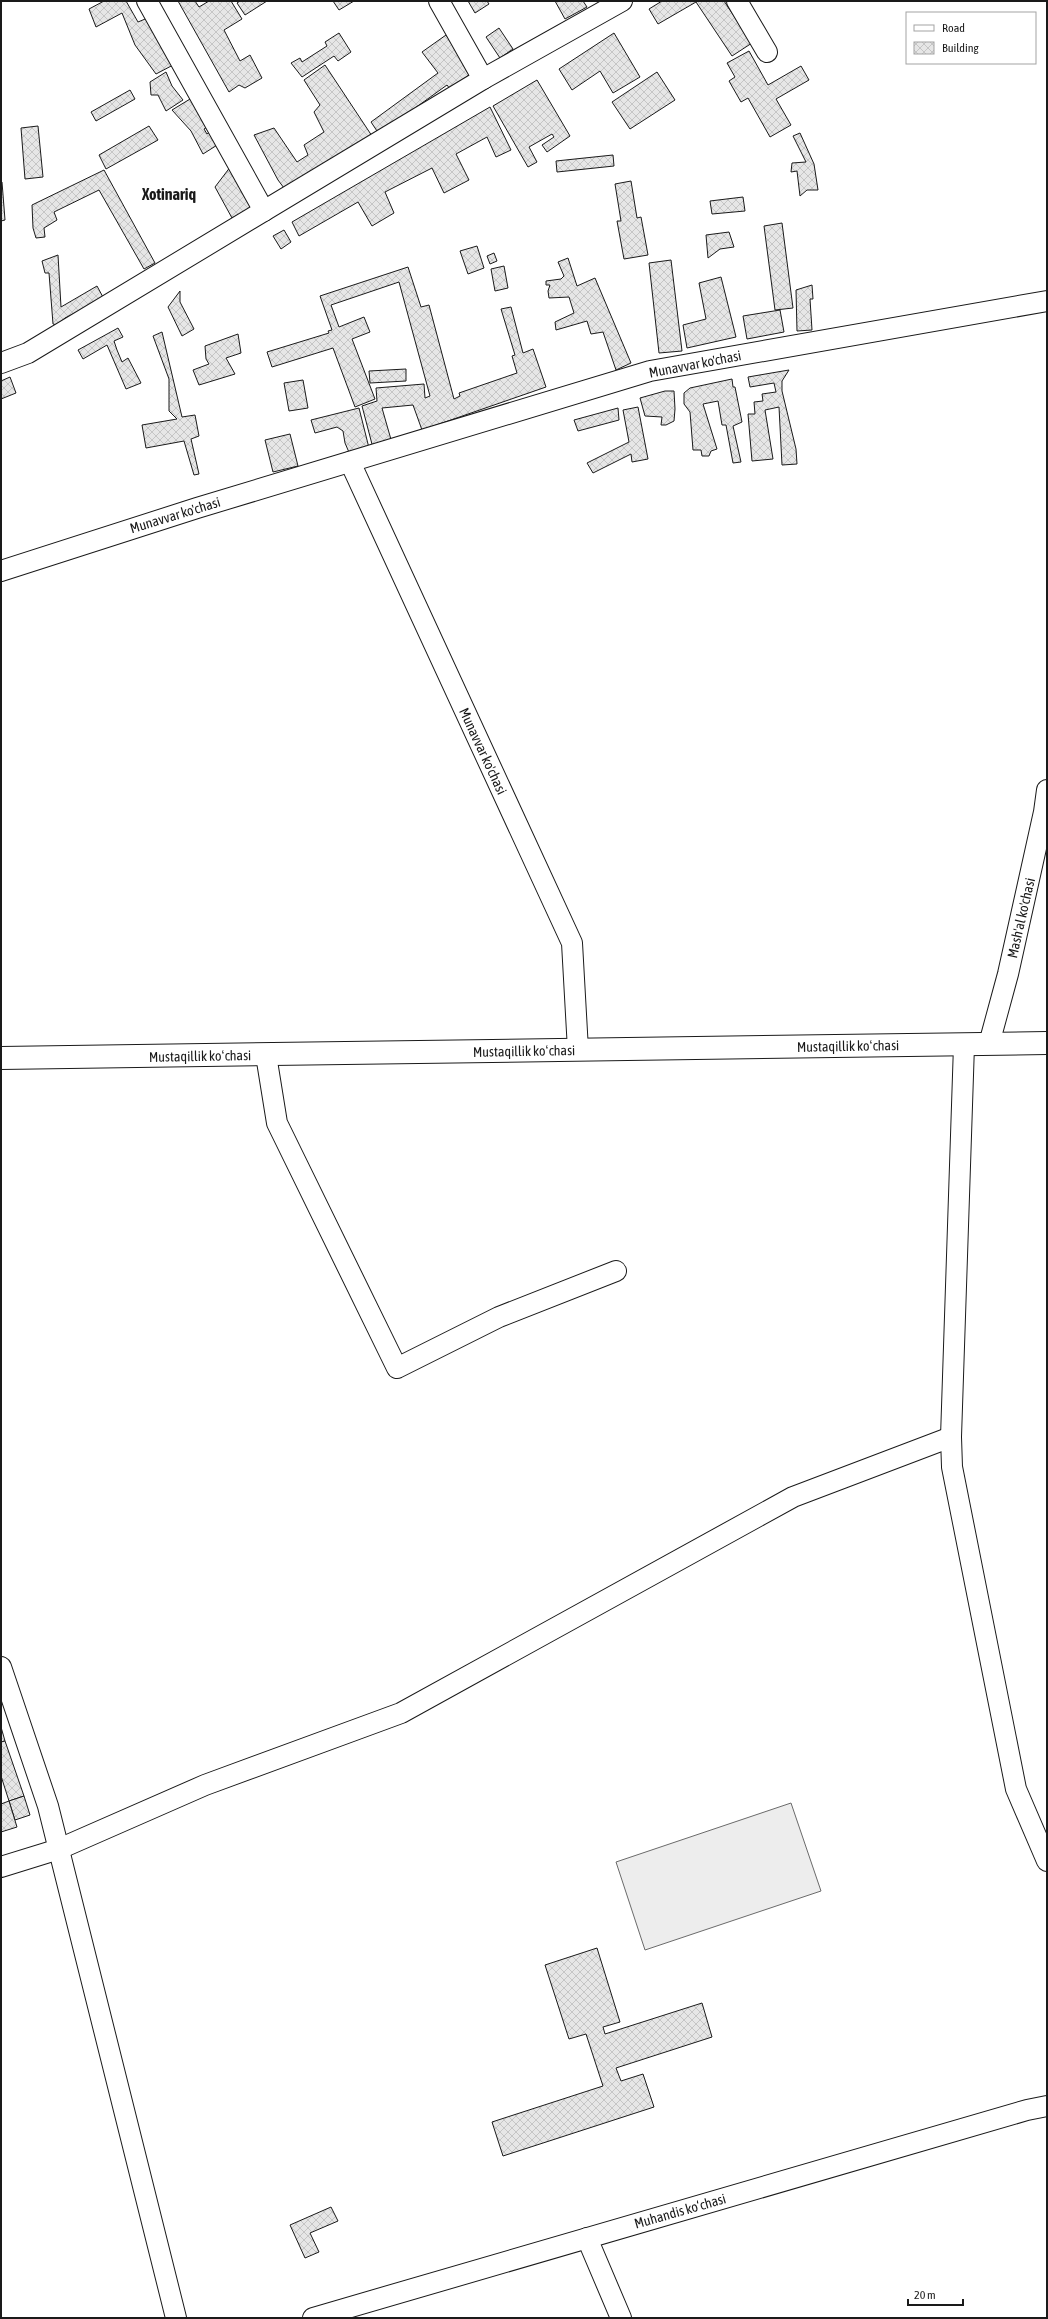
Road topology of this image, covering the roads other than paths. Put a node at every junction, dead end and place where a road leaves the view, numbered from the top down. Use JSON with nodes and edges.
{"nodes":[{"id":1,"x":147,"y":1,"type":"edge"},
{"id":2,"x":439,"y":1,"type":"edge"},
{"id":3,"x":622,"y":1,"type":"edge"},
{"id":4,"x":737,"y":1,"type":"edge"},
{"id":5,"x":767,"y":52,"type":"dead end"},
{"id":6,"x":483,"y":79,"type":"junction"},
{"id":7,"x":264,"y":211,"type":"junction"},
{"id":8,"x":1047,"y":301,"type":"edge"},
{"id":9,"x":1,"y":362,"type":"edge"},
{"id":10,"x":350,"y":462,"type":"junction"},
{"id":11,"x":1,"y":571,"type":"edge"},
{"id":12,"x":1047,"y":790,"type":"edge"},
{"id":13,"x":1047,"y":1043,"type":"edge"},
{"id":14,"x":990,"y":1044,"type":"junction"},
{"id":15,"x":964,"y":1045,"type":"junction"},
{"id":16,"x":578,"y":1050,"type":"junction"},
{"id":17,"x":266,"y":1055,"type":"junction"},
{"id":18,"x":1,"y":1058,"type":"edge"},
{"id":19,"x":616,"y":1271,"type":"dead end"},
{"id":20,"x":951,"y":1437,"type":"junction"},
{"id":21,"x":1,"y":1667,"type":"edge"},
{"id":22,"x":59,"y":1849,"type":"junction"},
{"id":23,"x":1047,"y":1861,"type":"edge"},
{"id":24,"x":1,"y":1867,"type":"edge"},
{"id":25,"x":1047,"y":2106,"type":"edge"},
{"id":26,"x":587,"y":2238,"type":"junction"},
{"id":27,"x":176,"y":2318,"type":"edge"},
{"id":28,"x":313,"y":2318,"type":"edge"},
{"id":29,"x":621,"y":2318,"type":"edge"}],
"edges":[{"from":1,"to":7,"type":"street"},
{"from":2,"to":6,"type":"street"},
{"from":3,"to":6,"type":"street"},
{"from":4,"to":5,"type":"street"},
{"from":6,"to":7,"type":"street"},
{"from":7,"to":9,"type":"street"},
{"from":8,"to":10,"type":"street","name":"Munavvar ko'chasi"},
{"from":10,"to":11,"type":"street","name":"Munavvar ko'chasi"},
{"from":10,"to":16,"type":"street","name":"Munavvar ko'chasi"},
{"from":12,"to":14,"type":"street","name":"Mash'al ko'chasi"},
{"from":13,"to":14,"type":"main road","name":"Mustaqillik koʻchasi"},
{"from":14,"to":15,"type":"main road","name":"Mustaqillik koʻchasi"},
{"from":15,"to":16,"type":"main road","name":"Mustaqillik koʻchasi"},
{"from":15,"to":20,"type":"street"},
{"from":16,"to":17,"type":"main road","name":"Mustaqillik koʻchasi"},
{"from":17,"to":18,"type":"main road","name":"Mustaqillik koʻchasi"},
{"from":17,"to":19,"type":"street"},
{"from":20,"to":22,"type":"street"},
{"from":20,"to":23,"type":"street"},
{"from":21,"to":22,"type":"street"},
{"from":22,"to":24,"type":"street"},
{"from":22,"to":27,"type":"street"},
{"from":25,"to":26,"type":"street","name":"Muhandis ko‘chasi"},
{"from":26,"to":28,"type":"street","name":"Muhandis ko‘chasi"},
{"from":26,"to":29,"type":"street"}]}
